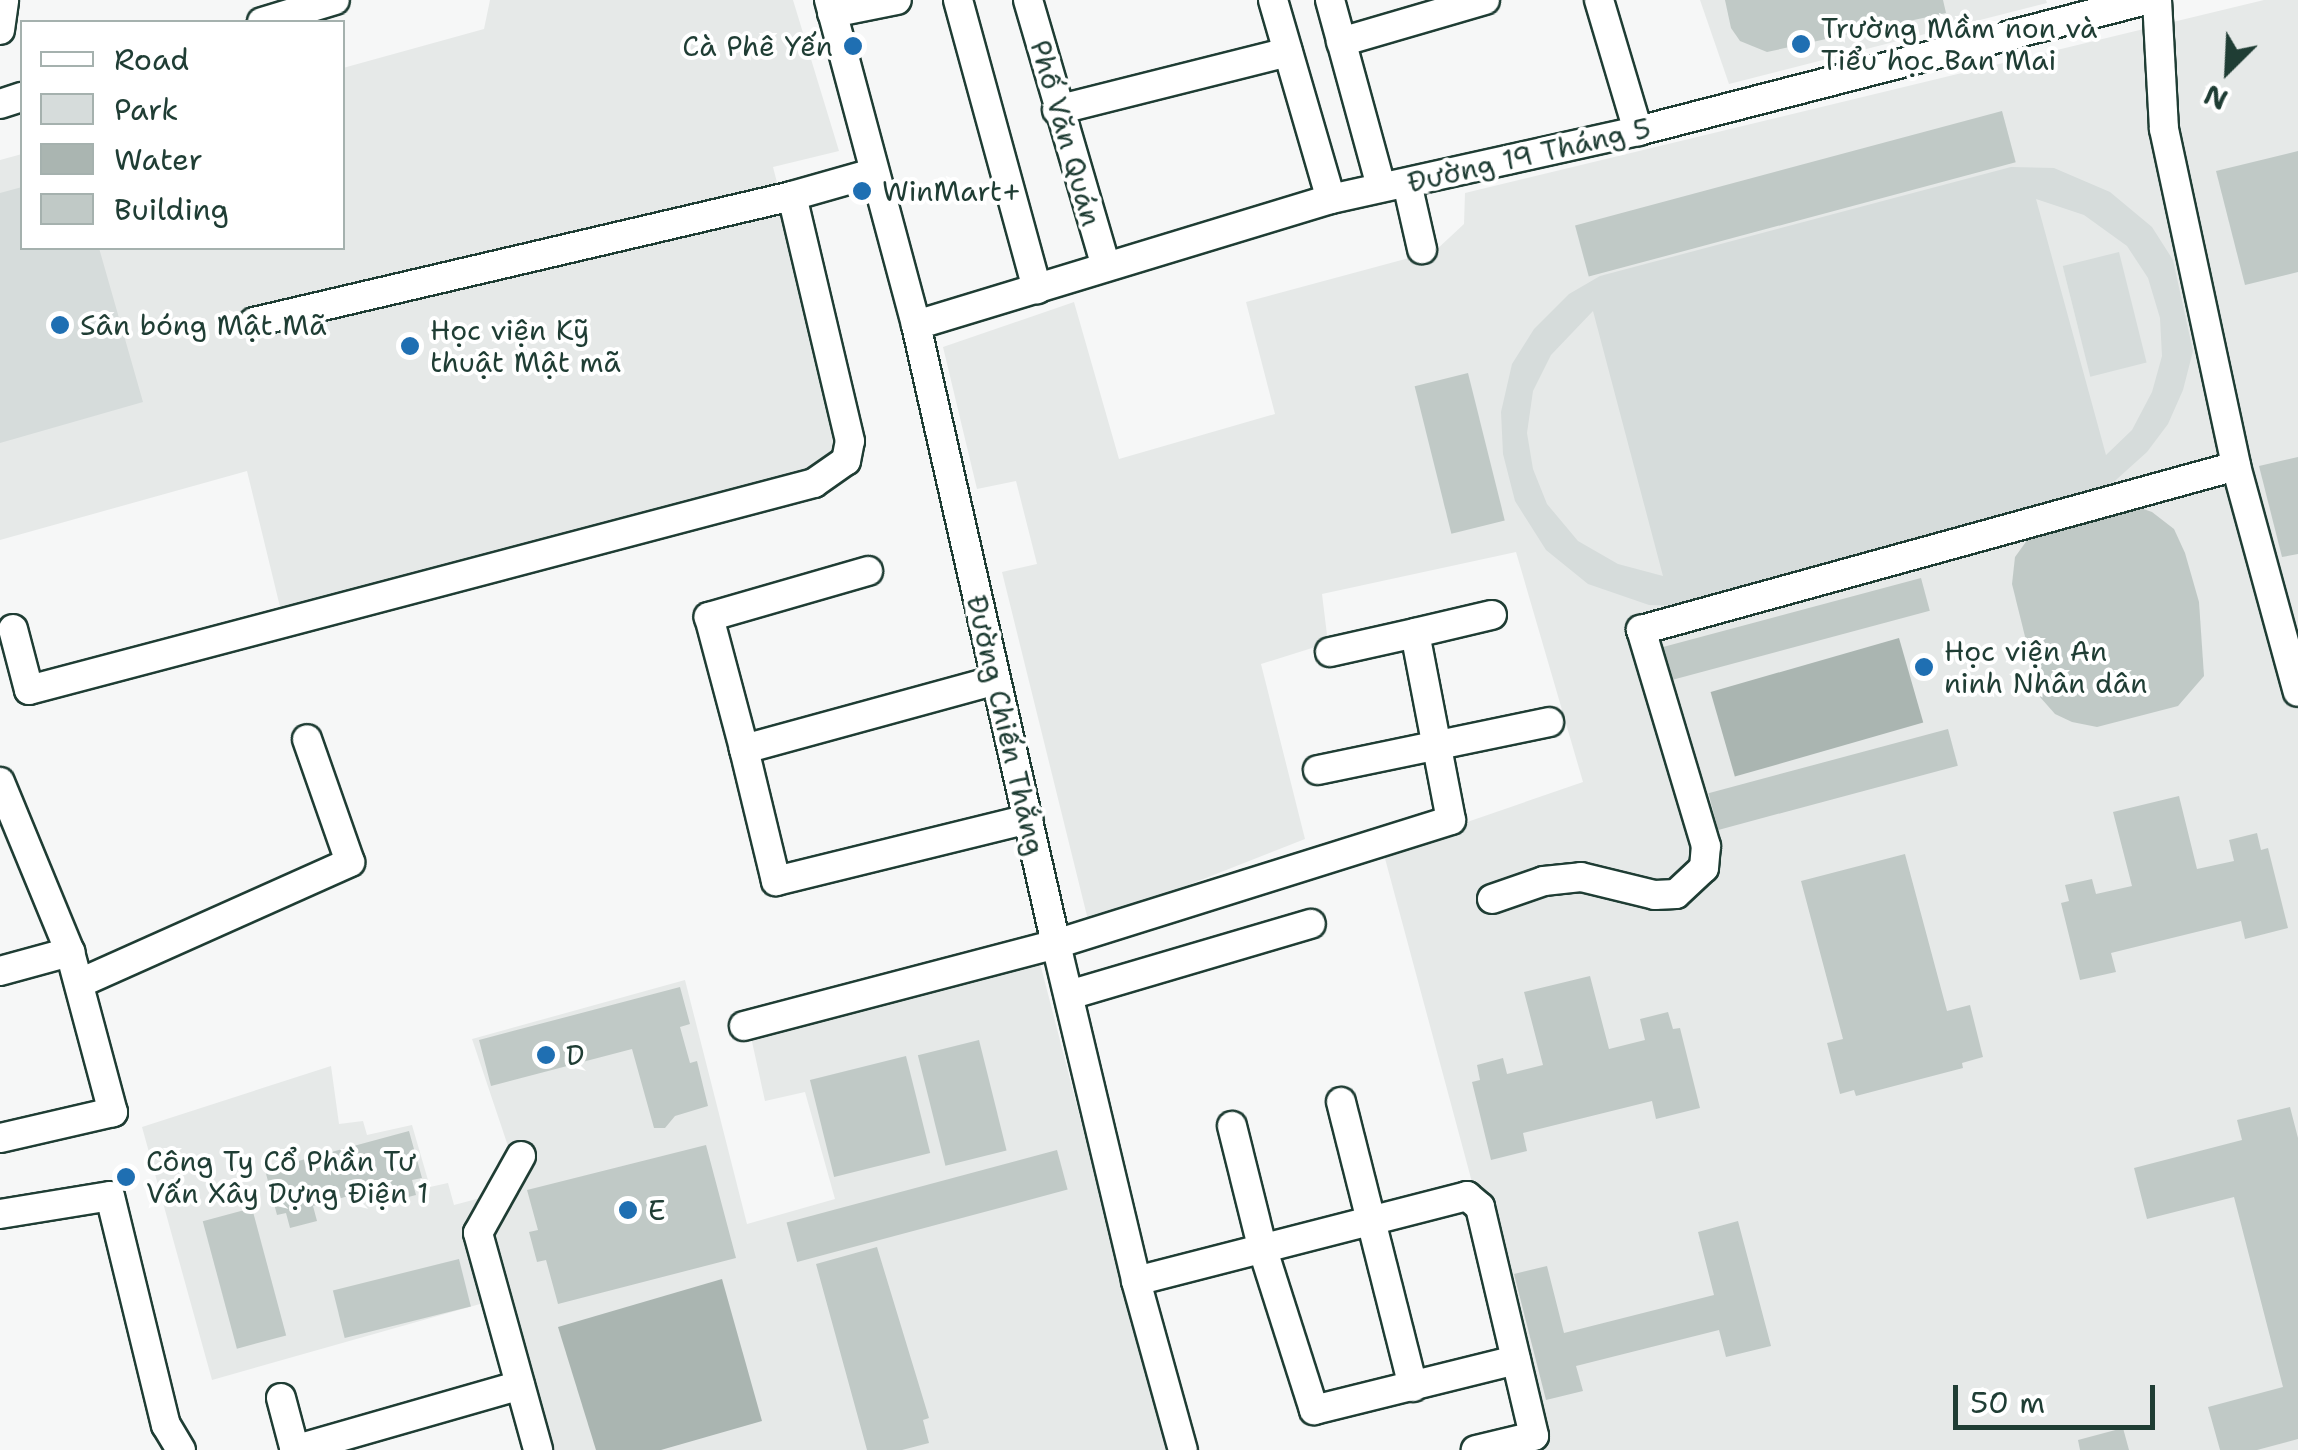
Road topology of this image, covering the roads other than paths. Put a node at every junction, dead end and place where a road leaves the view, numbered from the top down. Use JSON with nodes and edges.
{"nodes":[{"id":1,"x":4,"y":0,"type":"edge"},
{"id":2,"x":334,"y":0,"type":"edge"},
{"id":3,"x":897,"y":0,"type":"edge"},
{"id":4,"x":958,"y":0,"type":"edge"},
{"id":5,"x":1028,"y":0,"type":"edge"},
{"id":6,"x":1273,"y":0,"type":"edge"},
{"id":7,"x":1330,"y":0,"type":"edge"},
{"id":8,"x":1485,"y":0,"type":"edge"},
{"id":9,"x":1599,"y":0,"type":"edge"},
{"id":10,"x":2146,"y":0,"type":"edge"},
{"id":11,"x":2157,"y":0,"type":"edge"},
{"id":12,"x":830,"y":7,"type":"edge"},
{"id":13,"x":2059,"y":9,"type":"edge"},
{"id":14,"x":269,"y":20,"type":"edge"},
{"id":15,"x":0,"y":30,"type":"edge"},
{"id":16,"x":1341,"y":42,"type":"junction"},
{"id":17,"x":1288,"y":52,"type":"junction"},
{"id":18,"x":1057,"y":110,"type":"junction"},
{"id":19,"x":1638,"y":131,"type":"junction"},
{"id":20,"x":873,"y":173,"type":"junction"},
{"id":21,"x":1394,"y":185,"type":"junction"},
{"id":22,"x":792,"y":196,"type":"junction"},
{"id":23,"x":1331,"y":198,"type":"junction"},
{"id":24,"x":1422,"y":248,"type":"dead end"},
{"id":25,"x":1106,"y":266,"type":"junction"},
{"id":26,"x":1037,"y":289,"type":"junction"},
{"id":27,"x":254,"y":322,"type":"dead end"},
{"id":28,"x":916,"y":325,"type":"junction"},
{"id":29,"x":2236,"y":466,"type":"junction"},
{"id":30,"x":868,"y":571,"type":"dead end"},
{"id":31,"x":1492,"y":614,"type":"dead end"},
{"id":32,"x":13,"y":629,"type":"dead end"},
{"id":33,"x":1415,"y":633,"type":"junction"},
{"id":34,"x":1330,"y":652,"type":"dead end"},
{"id":35,"x":996,"y":680,"type":"junction"},
{"id":36,"x":2298,"y":692,"type":"edge"},
{"id":37,"x":1549,"y":722,"type":"dead end"},
{"id":38,"x":307,"y":739,"type":"dead end"},
{"id":39,"x":1440,"y":744,"type":"junction"},
{"id":40,"x":744,"y":749,"type":"junction"},
{"id":41,"x":1318,"y":770,"type":"dead end"},
{"id":42,"x":0,"y":782,"type":"edge"},
{"id":43,"x":1028,"y":820,"type":"junction"},
{"id":44,"x":1492,"y":899,"type":"dead end"},
{"id":45,"x":1311,"y":924,"type":"dead end"},
{"id":46,"x":1056,"y":944,"type":"junction"},
{"id":47,"x":70,"y":952,"type":"junction"},
{"id":48,"x":0,"y":971,"type":"edge"},
{"id":49,"x":80,"y":983,"type":"junction"},
{"id":50,"x":1069,"y":995,"type":"junction"},
{"id":51,"x":744,"y":1026,"type":"dead end"},
{"id":52,"x":1341,"y":1102,"type":"dead end"},
{"id":53,"x":1232,"y":1126,"type":"dead end"},
{"id":54,"x":0,"y":1138,"type":"edge"},
{"id":55,"x":520,"y":1156,"type":"dead end"},
{"id":56,"x":0,"y":1214,"type":"edge"},
{"id":57,"x":1372,"y":1221,"type":"junction"},
{"id":58,"x":1263,"y":1250,"type":"junction"},
{"id":59,"x":1136,"y":1281,"type":"junction"},
{"id":60,"x":1516,"y":1360,"type":"junction"},
{"id":61,"x":520,"y":1385,"type":"junction"},
{"id":62,"x":1413,"y":1387,"type":"junction"},
{"id":63,"x":281,"y":1398,"type":"dead end"},
{"id":64,"x":294,"y":1449,"type":"edge"},
{"id":65,"x":180,"y":1450,"type":"edge"},
{"id":66,"x":538,"y":1450,"type":"edge"},
{"id":67,"x":1182,"y":1450,"type":"edge"},
{"id":68,"x":1476,"y":1450,"type":"edge"}],
"edges":[{"from":1,"to":15,"type":"street"},
{"from":2,"to":14,"type":"street"},
{"from":3,"to":12,"type":"street"},
{"from":4,"to":26,"type":"street"},
{"from":5,"to":18,"type":"street","name":"Phố Văn Quán"},
{"from":6,"to":17,"type":"street"},
{"from":7,"to":16,"type":"street"},
{"from":8,"to":16,"type":"street"},
{"from":9,"to":19,"type":"street"},
{"from":10,"to":13,"type":"street","name":"Đường 19 Tháng 5"},
{"from":11,"to":29,"type":"street"},
{"from":12,"to":20,"type":"street","name":"Đường Chiến Thắng"},
{"from":13,"to":19,"type":"street","name":"Đường 19 Tháng 5"},
{"from":16,"to":21,"type":"street"},
{"from":17,"to":18,"type":"street"},
{"from":17,"to":23,"type":"street"},
{"from":18,"to":25,"type":"street","name":"Phố Văn Quán"},
{"from":19,"to":21,"type":"street","name":"Đường 19 Tháng 5"},
{"from":20,"to":22,"type":"street"},
{"from":20,"to":28,"type":"street","name":"Đường Chiến Thắng"},
{"from":21,"to":23,"type":"street","name":"Đường 19 Tháng 5"},
{"from":21,"to":24,"type":"street"},
{"from":22,"to":27,"type":"street"},
{"from":22,"to":32,"type":"street"},
{"from":23,"to":25,"type":"street","name":"Đường 19 Tháng 5"},
{"from":25,"to":26,"type":"street","name":"Đường 19 Tháng 5"},
{"from":26,"to":28,"type":"street","name":"Đường 19 Tháng 5"},
{"from":28,"to":35,"type":"street","name":"Đường Chiến Thắng"},
{"from":29,"to":36,"type":"street"},
{"from":29,"to":44,"type":"street"},
{"from":30,"to":40,"type":"street"},
{"from":31,"to":33,"type":"street"},
{"from":33,"to":34,"type":"street"},
{"from":33,"to":39,"type":"street"},
{"from":35,"to":40,"type":"street"},
{"from":35,"to":43,"type":"street","name":"Đường Chiến Thắng"},
{"from":37,"to":39,"type":"street"},
{"from":38,"to":49,"type":"street"},
{"from":39,"to":41,"type":"street"},
{"from":39,"to":46,"type":"street"},
{"from":40,"to":43,"type":"street"},
{"from":42,"to":47,"type":"street"},
{"from":43,"to":46,"type":"street","name":"Đường Chiến Thắng"},
{"from":45,"to":50,"type":"street"},
{"from":46,"to":50,"type":"street","name":"Đường Chiến Thắng"},
{"from":46,"to":51,"type":"street"},
{"from":47,"to":48,"type":"street"},
{"from":47,"to":49,"type":"street"},
{"from":49,"to":54,"type":"street"},
{"from":50,"to":59,"type":"street","name":"Đường Chiến Thắng"},
{"from":52,"to":57,"type":"street"},
{"from":53,"to":58,"type":"street"},
{"from":55,"to":61,"type":"street"},
{"from":56,"to":65,"type":"street"},
{"from":57,"to":58,"type":"street"},
{"from":57,"to":60,"type":"street"},
{"from":57,"to":62,"type":"street"},
{"from":58,"to":59,"type":"street"},
{"from":58,"to":62,"type":"street"},
{"from":59,"to":67,"type":"street","name":"Đường Chiến Thắng"},
{"from":60,"to":62,"type":"street"},
{"from":60,"to":68,"type":"street"},
{"from":61,"to":64,"type":"street"},
{"from":61,"to":66,"type":"street"},
{"from":63,"to":64,"type":"street"}]}
